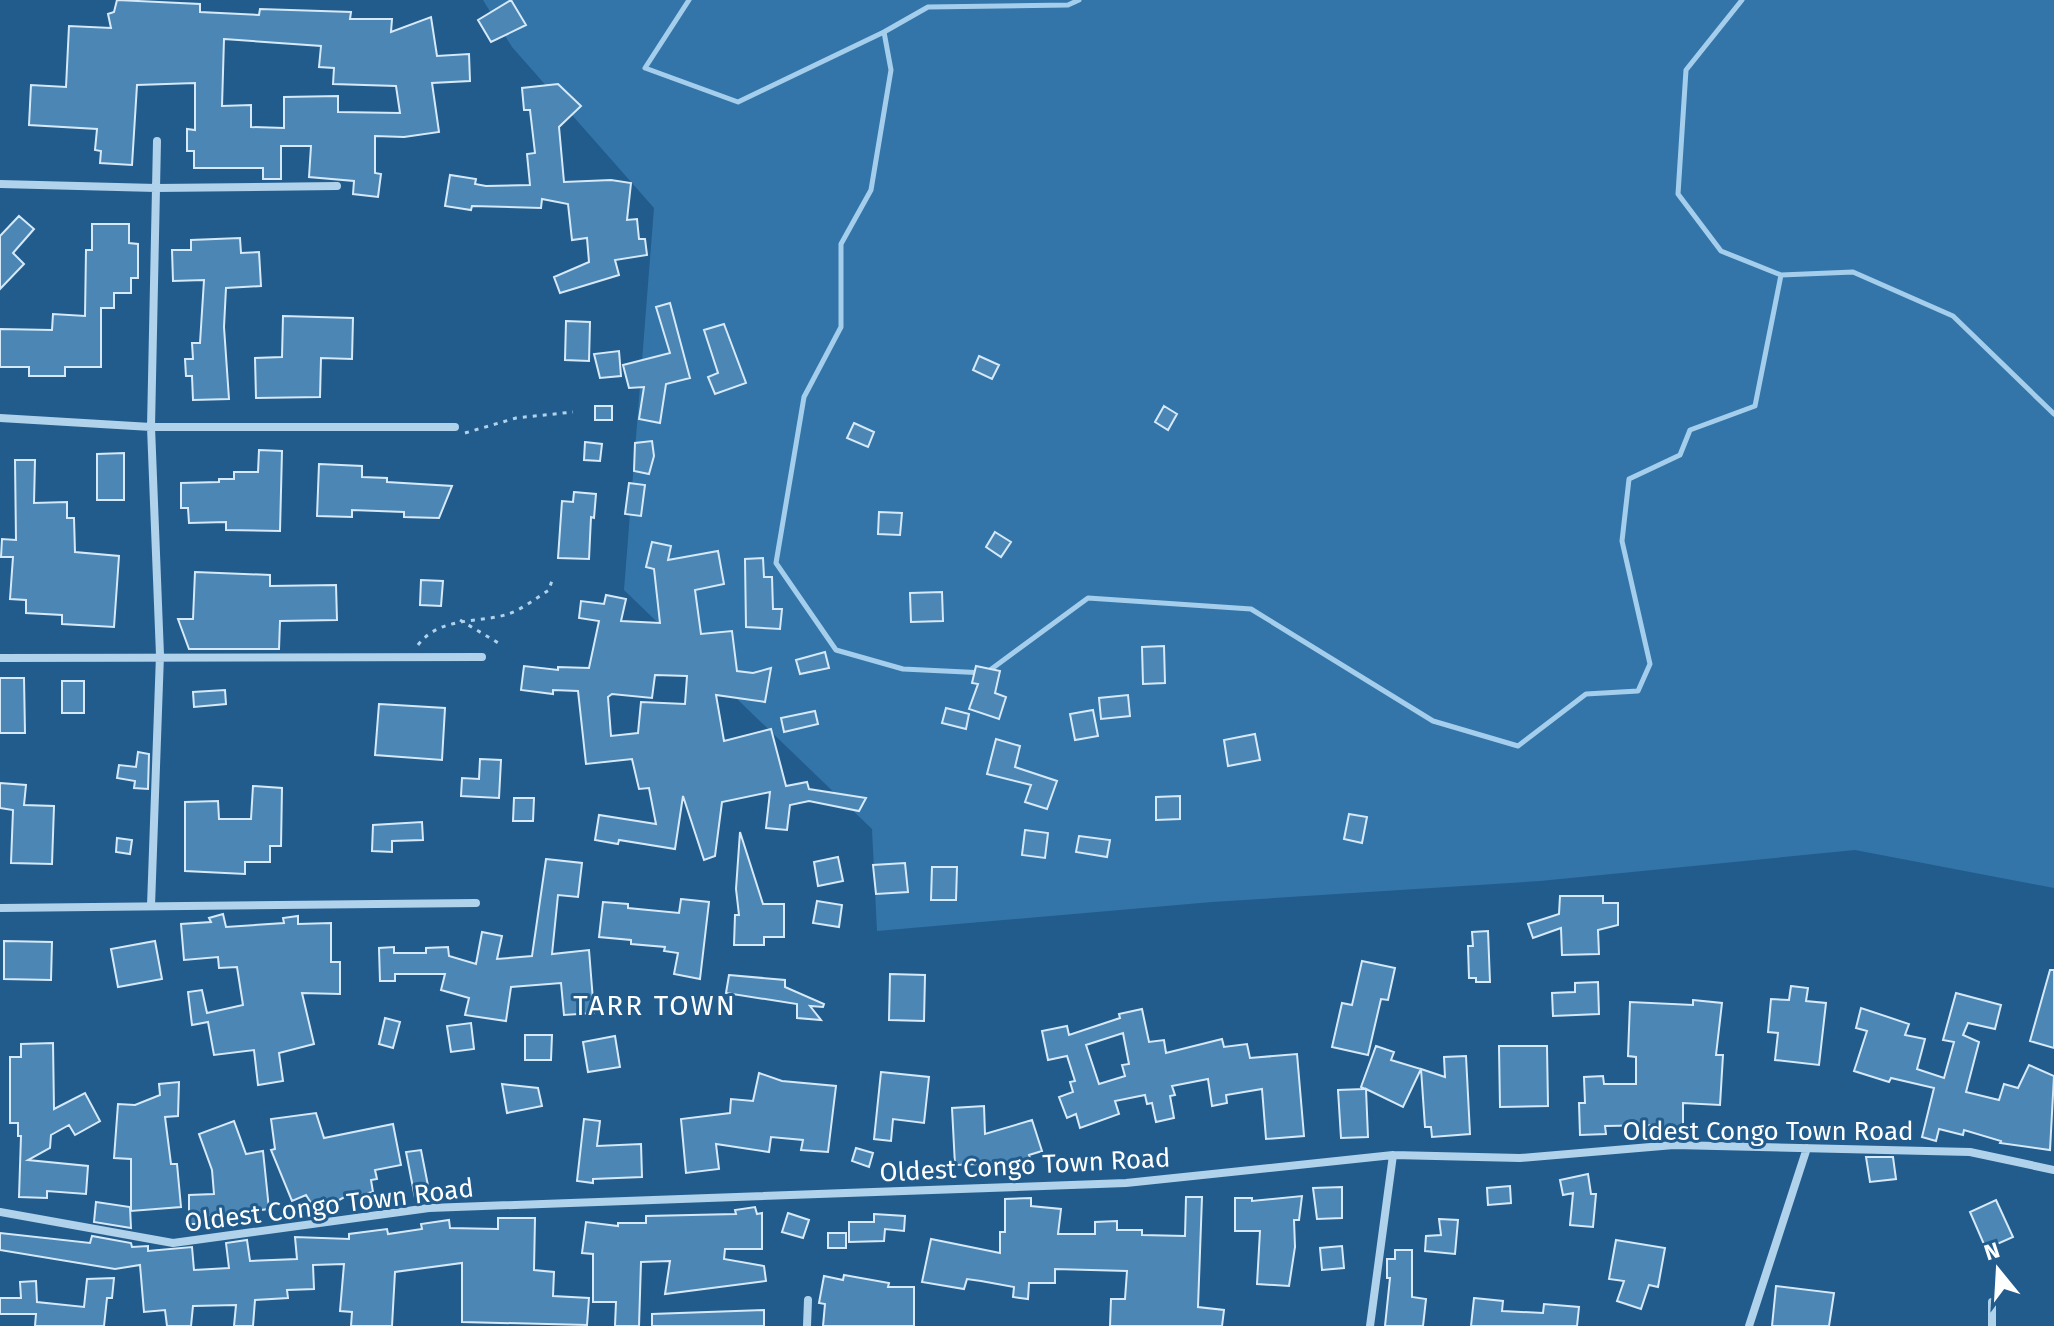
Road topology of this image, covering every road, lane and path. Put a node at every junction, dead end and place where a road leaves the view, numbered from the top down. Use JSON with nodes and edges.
{"nodes":[{"id":1,"x":157,"y":141,"type":"dead end"},
{"id":2,"x":0,"y":184,"type":"edge"},
{"id":3,"x":337,"y":186,"type":"dead end"},
{"id":4,"x":156,"y":188,"type":"junction"},
{"id":5,"x":0,"y":418,"type":"edge"},
{"id":6,"x":151,"y":427,"type":"junction"},
{"id":7,"x":455,"y":427,"type":"dead end"},
{"id":8,"x":553,"y":577,"type":"dead end"},
{"id":9,"x":460,"y":620,"type":"junction"},
{"id":10,"x":500,"y":644,"type":"dead end"},
{"id":11,"x":160,"y":655,"type":"junction"},
{"id":12,"x":482,"y":657,"type":"dead end"},
{"id":13,"x":0,"y":658,"type":"edge"},
{"id":14,"x":409,"y":658,"type":"junction"},
{"id":15,"x":476,"y":903,"type":"dead end"},
{"id":16,"x":151,"y":906,"type":"junction"},
{"id":17,"x":0,"y":908,"type":"edge"},
{"id":18,"x":1807,"y":1148,"type":"junction"},
{"id":19,"x":1393,"y":1155,"type":"junction"},
{"id":20,"x":2054,"y":1170,"type":"edge"},
{"id":21,"x":0,"y":1212,"type":"edge"},
{"id":22,"x":808,"y":1300,"type":"dead end"},
{"id":23,"x":1992,"y":1302,"type":"dead end"},
{"id":24,"x":807,"y":1326,"type":"edge"},
{"id":25,"x":1370,"y":1326,"type":"edge"},
{"id":26,"x":1749,"y":1326,"type":"edge"},
{"id":27,"x":1992,"y":1326,"type":"edge"}],
"edges":[{"from":1,"to":4,"type":"street"},
{"from":2,"to":4,"type":"street"},
{"from":3,"to":4,"type":"street"},
{"from":4,"to":6,"type":"street"},
{"from":5,"to":6,"type":"street"},
{"from":6,"to":7,"type":"street"},
{"from":6,"to":11,"type":"street"},
{"from":8,"to":9,"type":"path"},
{"from":9,"to":10,"type":"path"},
{"from":9,"to":14,"type":"path"},
{"from":11,"to":13,"type":"street"},
{"from":11,"to":14,"type":"street"},
{"from":11,"to":16,"type":"street"},
{"from":12,"to":14,"type":"street"},
{"from":15,"to":16,"type":"street"},
{"from":16,"to":17,"type":"street"},
{"from":18,"to":19,"type":"street","name":"Oldest Congo Town Road"},
{"from":18,"to":20,"type":"street","name":"Oldest Congo Town Road"},
{"from":18,"to":26,"type":"street"},
{"from":19,"to":21,"type":"street","name":"Oldest Congo Town Road"},
{"from":19,"to":25,"type":"street"},
{"from":22,"to":24,"type":"street"},
{"from":23,"to":27,"type":"street"}]}
